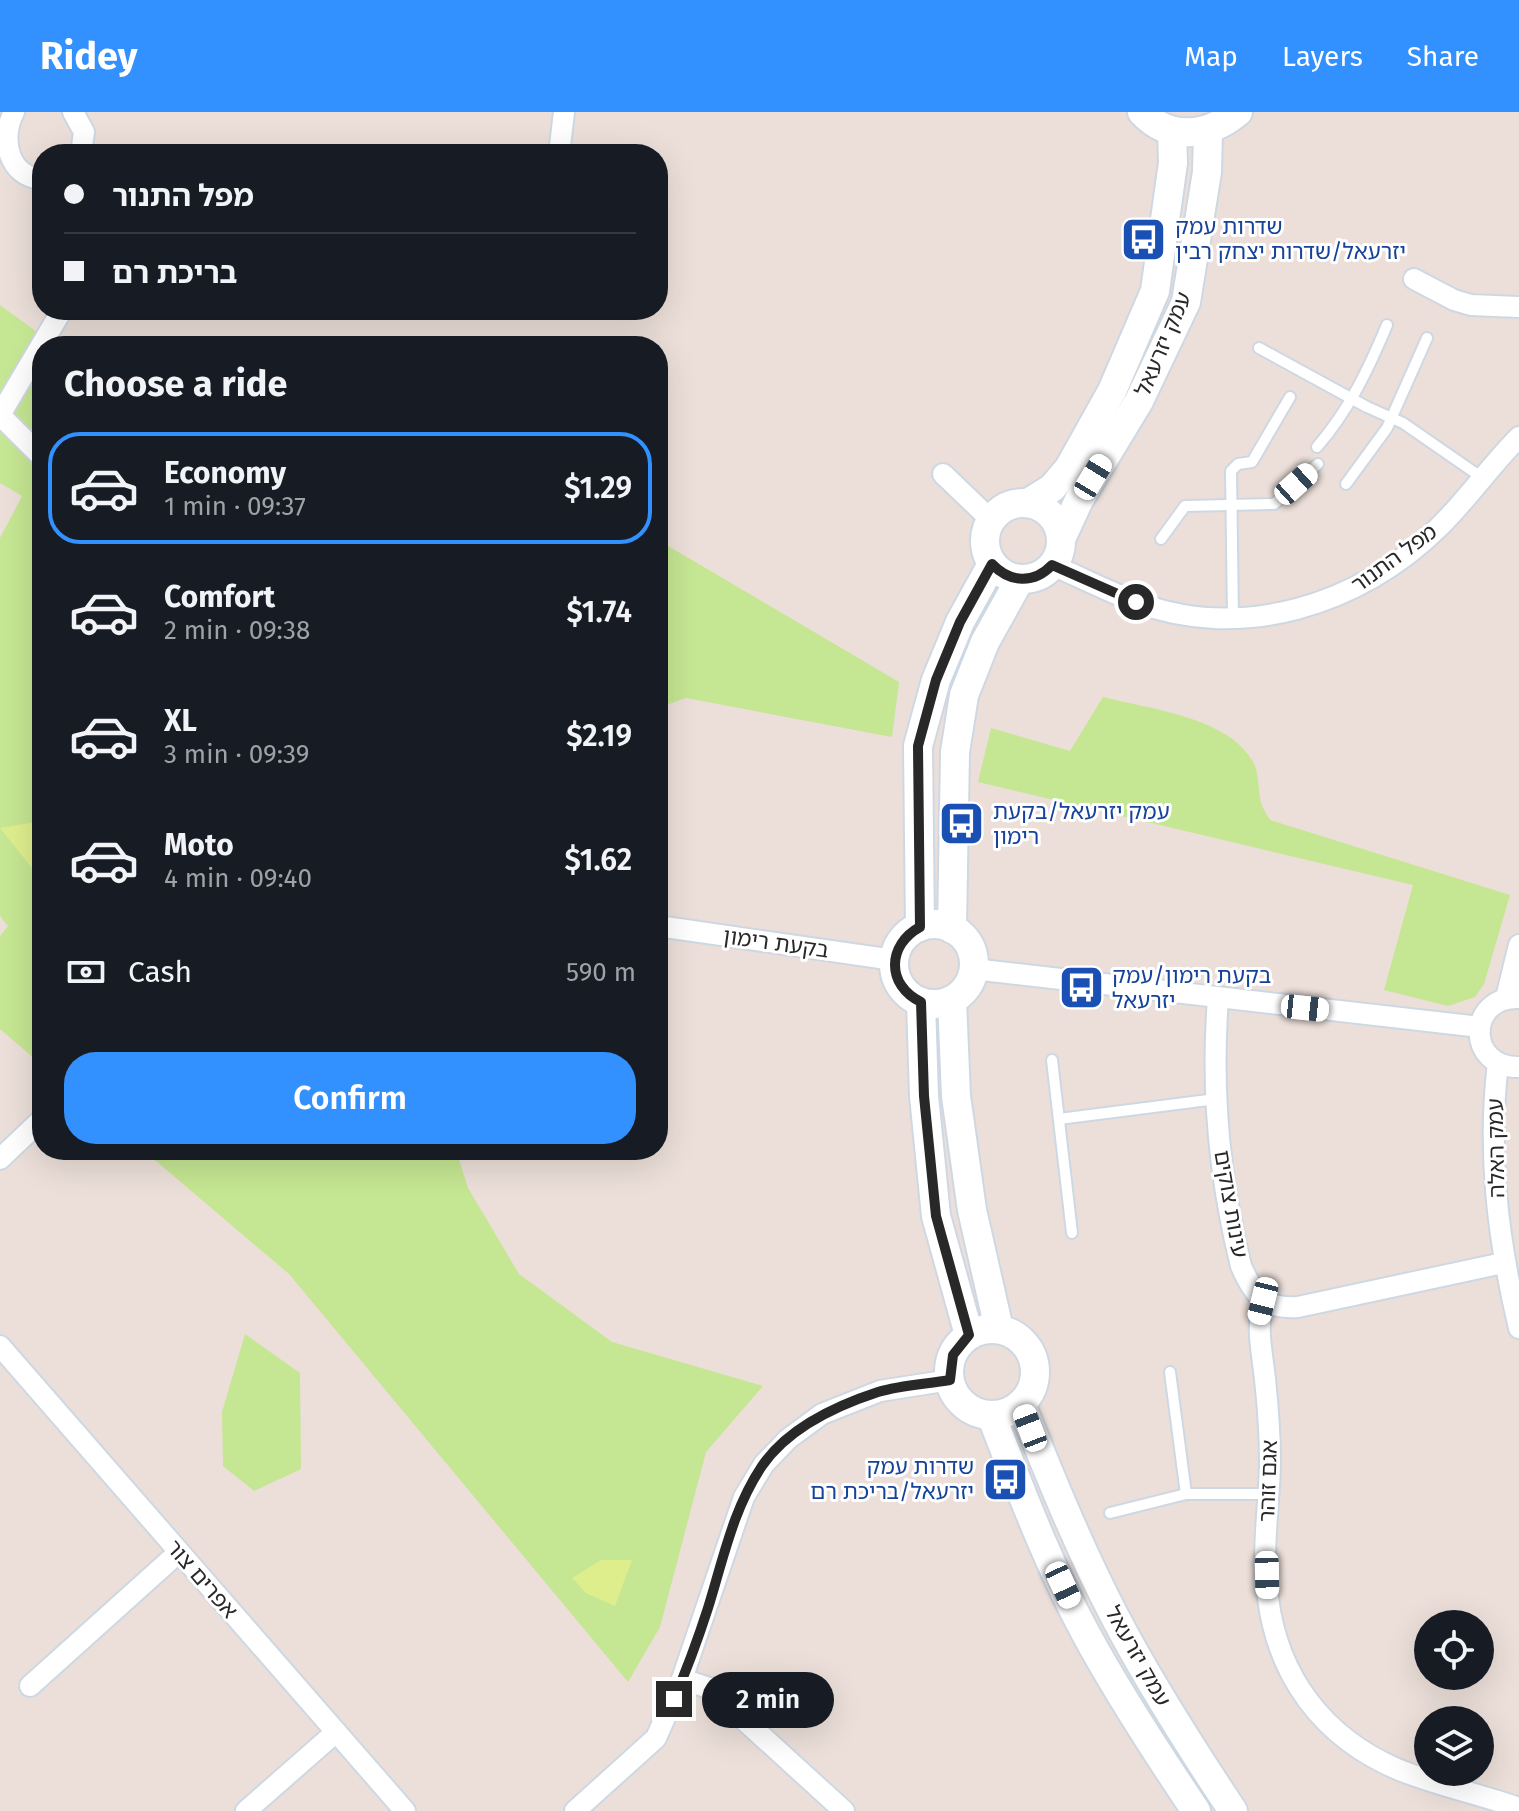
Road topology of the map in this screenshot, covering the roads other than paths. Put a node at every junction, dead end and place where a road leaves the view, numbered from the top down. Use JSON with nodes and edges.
{"nodes":[{"id":1,"x":14,"y":112,"type":"edge"},
{"id":2,"x":73,"y":112,"type":"edge"},
{"id":3,"x":564,"y":112,"type":"edge"},
{"id":4,"x":1142,"y":112,"type":"edge"},
{"id":5,"x":1239,"y":112,"type":"edge"},
{"id":6,"x":1172,"y":131,"type":"junction"},
{"id":7,"x":1208,"y":131,"type":"junction"},
{"id":8,"x":82,"y":144,"type":"edge"},
{"id":9,"x":560,"y":144,"type":"edge"},
{"id":10,"x":32,"y":176,"type":"edge"},
{"id":11,"x":1414,"y":279,"type":"dead end"},
{"id":12,"x":1519,"y":307,"type":"edge"},
{"id":13,"x":1387,"y":325,"type":"dead end"},
{"id":14,"x":1427,"y":338,"type":"dead end"},
{"id":15,"x":1259,"y":348,"type":"dead end"},
{"id":16,"x":32,"y":361,"type":"edge"},
{"id":17,"x":1290,"y":397,"type":"dead end"},
{"id":18,"x":1353,"y":399,"type":"junction"},
{"id":19,"x":0,"y":415,"type":"edge"},
{"id":20,"x":1393,"y":418,"type":"junction"},
{"id":21,"x":1519,"y":437,"type":"edge"},
{"id":22,"x":32,"y":447,"type":"edge"},
{"id":23,"x":1317,"y":447,"type":"dead end"},
{"id":24,"x":1318,"y":464,"type":"dead end"},
{"id":25,"x":943,"y":474,"type":"dead end"},
{"id":26,"x":1481,"y":477,"type":"junction"},
{"id":27,"x":1346,"y":484,"type":"dead end"},
{"id":28,"x":1028,"y":503,"type":"junction"},
{"id":29,"x":1232,"y":507,"type":"junction"},
{"id":30,"x":991,"y":520,"type":"junction"},
{"id":31,"x":1161,"y":539,"type":"dead end"},
{"id":32,"x":1056,"y":552,"type":"junction"},
{"id":33,"x":992,"y":564,"type":"junction"},
{"id":34,"x":1020,"y":579,"type":"junction"},
{"id":35,"x":1233,"y":618,"type":"junction"},
{"id":36,"x":668,"y":927,"type":"edge"},
{"id":37,"x":920,"y":927,"type":"junction"},
{"id":38,"x":952,"y":929,"type":"junction"},
{"id":39,"x":1519,"y":945,"type":"edge"},
{"id":40,"x":894,"y":960,"type":"junction"},
{"id":41,"x":973,"y":969,"type":"junction"},
{"id":42,"x":1513,"y":998,"type":"edge"},
{"id":43,"x":1218,"y":999,"type":"junction"},
{"id":44,"x":952,"y":1000,"type":"junction"},
{"id":45,"x":921,"y":1002,"type":"junction"},
{"id":46,"x":1480,"y":1027,"type":"junction"},
{"id":47,"x":1052,"y":1060,"type":"dead end"},
{"id":48,"x":1498,"y":1063,"type":"junction"},
{"id":49,"x":1519,"y":1067,"type":"edge"},
{"id":50,"x":1216,"y":1099,"type":"junction"},
{"id":51,"x":1059,"y":1119,"type":"junction"},
{"id":52,"x":32,"y":1129,"type":"edge"},
{"id":53,"x":0,"y":1159,"type":"edge"},
{"id":54,"x":1072,"y":1233,"type":"dead end"},
{"id":55,"x":1503,"y":1263,"type":"junction"},
{"id":56,"x":1263,"y":1301,"type":"junction"},
{"id":57,"x":1519,"y":1328,"type":"edge"},
{"id":58,"x":999,"y":1329,"type":"junction"},
{"id":59,"x":969,"y":1335,"type":"junction"},
{"id":60,"x":0,"y":1346,"type":"edge"},
{"id":61,"x":1170,"y":1372,"type":"dead end"},
{"id":62,"x":950,"y":1380,"type":"junction"},
{"id":63,"x":1021,"y":1404,"type":"junction"},
{"id":64,"x":991,"y":1415,"type":"junction"},
{"id":65,"x":1186,"y":1494,"type":"junction"},
{"id":66,"x":1268,"y":1494,"type":"junction"},
{"id":67,"x":1110,"y":1513,"type":"dead end"},
{"id":68,"x":179,"y":1552,"type":"junction"},
{"id":69,"x":682,"y":1679,"type":"junction"},
{"id":70,"x":30,"y":1686,"type":"dead end"},
{"id":71,"x":336,"y":1732,"type":"junction"},
{"id":72,"x":1519,"y":1808,"type":"edge"},
{"id":73,"x":246,"y":1811,"type":"edge"},
{"id":74,"x":405,"y":1811,"type":"edge"},
{"id":75,"x":575,"y":1811,"type":"edge"},
{"id":76,"x":844,"y":1811,"type":"edge"},
{"id":77,"x":1196,"y":1811,"type":"edge"},
{"id":78,"x":1233,"y":1811,"type":"edge"}],
"edges":[{"from":1,"to":10,"type":"street"},
{"from":2,"to":8,"type":"street"},
{"from":3,"to":9,"type":"street"},
{"from":4,"to":6,"type":"main road"},
{"from":5,"to":7,"type":"main road"},
{"from":6,"to":7,"type":"main road"},
{"from":6,"to":28,"type":"main road","name":"עמק יזרעאל"},
{"from":7,"to":32,"type":"main road","name":"עמק יזרעאל"},
{"from":11,"to":12,"type":"street"},
{"from":13,"to":18,"type":"lane"},
{"from":14,"to":20,"type":"lane"},
{"from":15,"to":18,"type":"lane"},
{"from":16,"to":19,"type":"street"},
{"from":17,"to":29,"type":"lane"},
{"from":18,"to":20,"type":"lane"},
{"from":18,"to":23,"type":"lane"},
{"from":19,"to":22,"type":"street"},
{"from":20,"to":26,"type":"lane"},
{"from":20,"to":27,"type":"lane"},
{"from":21,"to":26,"type":"street","name":"מפל התנור"},
{"from":24,"to":29,"type":"lane"},
{"from":25,"to":30,"type":"street"},
{"from":26,"to":35,"type":"street","name":"מפל התנור"},
{"from":28,"to":30,"type":"main road"},
{"from":28,"to":32,"type":"main road"},
{"from":29,"to":31,"type":"lane"},
{"from":29,"to":35,"type":"lane"},
{"from":30,"to":33,"type":"main road"},
{"from":32,"to":34,"type":"main road"},
{"from":32,"to":35,"type":"street","name":"מפל התנור"},
{"from":33,"to":34,"type":"main road"},
{"from":33,"to":37,"type":"main road"},
{"from":34,"to":38,"type":"main road"},
{"from":36,"to":40,"type":"street","name":"בקעת רימון"},
{"from":37,"to":38,"type":"main road"},
{"from":37,"to":40,"type":"main road"},
{"from":38,"to":41,"type":"main road"},
{"from":39,"to":42,"type":"street"},
{"from":40,"to":45,"type":"main road"},
{"from":41,"to":43,"type":"street"},
{"from":41,"to":44,"type":"main road"},
{"from":42,"to":46,"type":"street"},
{"from":43,"to":46,"type":"street"},
{"from":43,"to":50,"type":"street","name":"עינות צוקים"},
{"from":44,"to":45,"type":"main road"},
{"from":44,"to":58,"type":"main road"},
{"from":45,"to":59,"type":"main road"},
{"from":46,"to":48,"type":"street"},
{"from":47,"to":51,"type":"lane"},
{"from":48,"to":49,"type":"street"},
{"from":48,"to":55,"type":"street","name":"עמק האלה"},
{"from":50,"to":51,"type":"lane"},
{"from":50,"to":56,"type":"street","name":"עינות צוקים"},
{"from":51,"to":54,"type":"lane"},
{"from":52,"to":53,"type":"street"},
{"from":55,"to":56,"type":"street"},
{"from":55,"to":57,"type":"street","name":"עמק האלה"},
{"from":56,"to":66,"type":"street","name":"אגם זוהר"},
{"from":58,"to":59,"type":"main road"},
{"from":58,"to":63,"type":"main road"},
{"from":59,"to":62,"type":"main road"},
{"from":60,"to":68,"type":"street","name":"אפרים צור"},
{"from":61,"to":65,"type":"lane"},
{"from":62,"to":64,"type":"main road"},
{"from":62,"to":69,"type":"street"},
{"from":63,"to":64,"type":"main road"},
{"from":63,"to":78,"type":"main road","name":"עמק יזרעאל"},
{"from":64,"to":77,"type":"main road","name":"עמק יזרעאל"},
{"from":65,"to":66,"type":"lane"},
{"from":65,"to":67,"type":"lane"},
{"from":66,"to":72,"type":"street","name":"אגם זוהר"},
{"from":68,"to":70,"type":"street"},
{"from":68,"to":71,"type":"street","name":"אפרים צור"},
{"from":69,"to":75,"type":"street"},
{"from":69,"to":76,"type":"street"},
{"from":71,"to":73,"type":"street"},
{"from":71,"to":74,"type":"street","name":"אפרים צור"}]}
